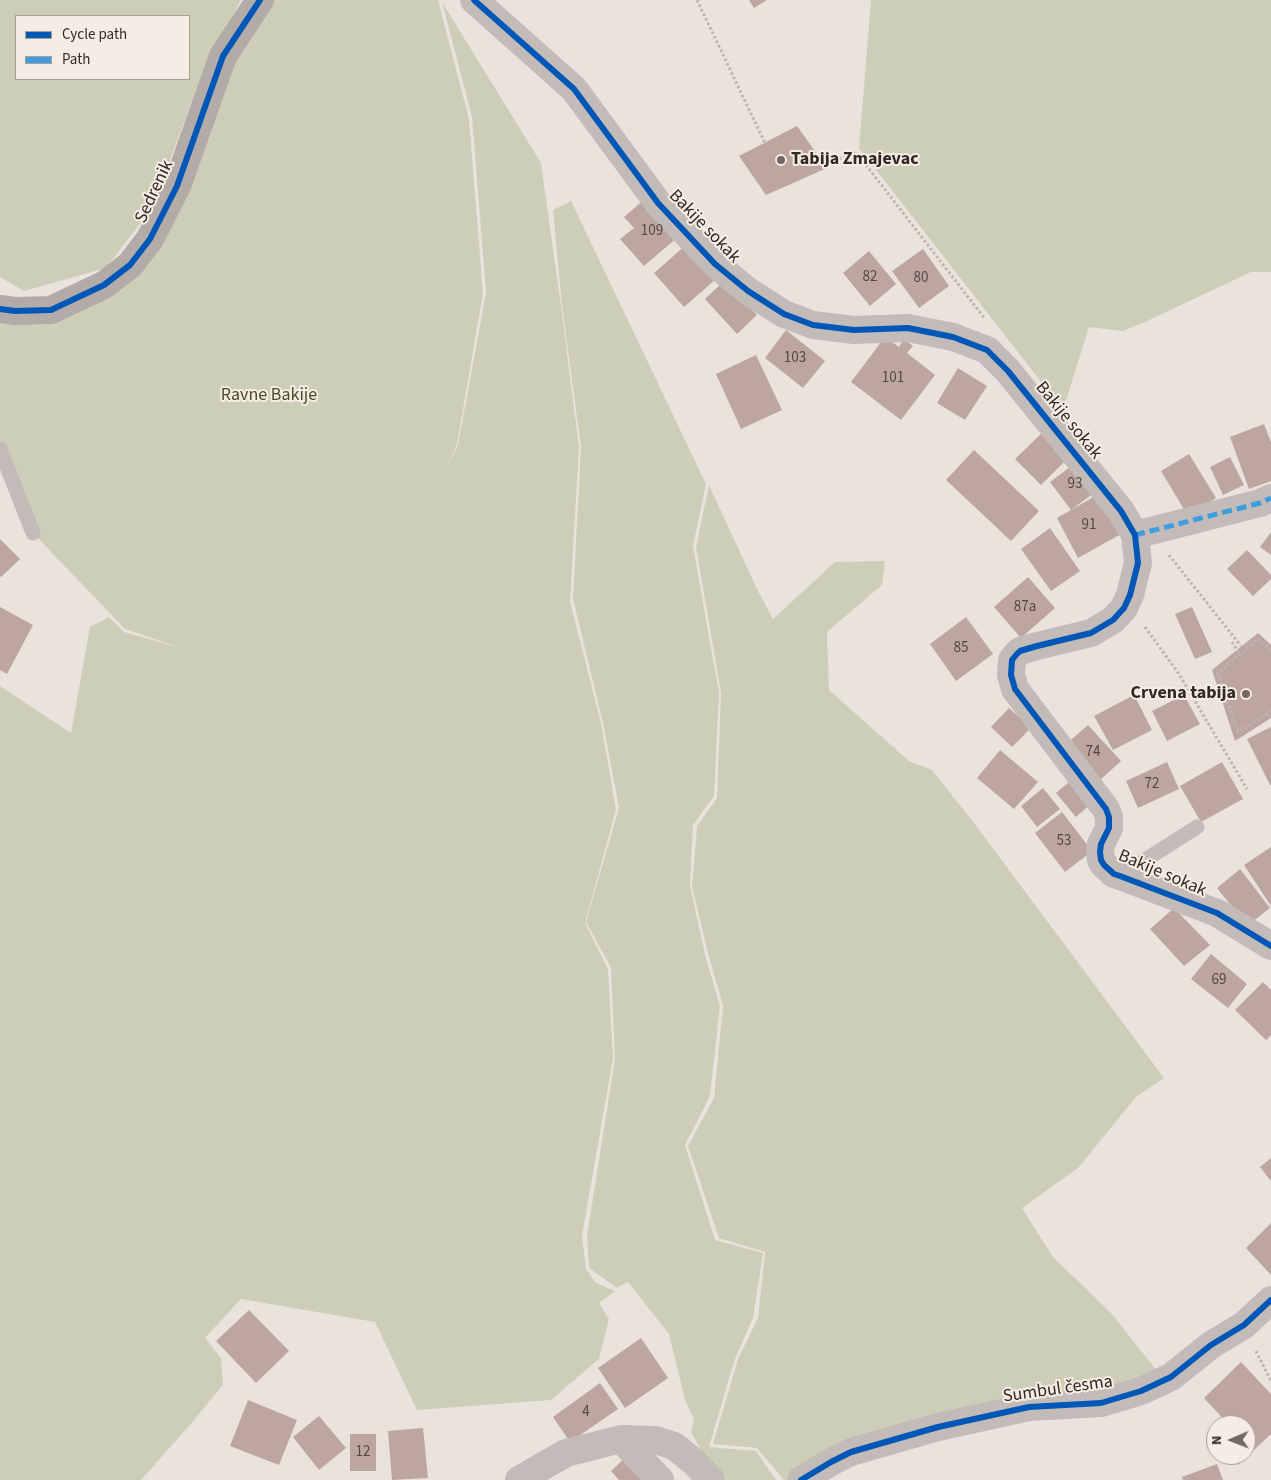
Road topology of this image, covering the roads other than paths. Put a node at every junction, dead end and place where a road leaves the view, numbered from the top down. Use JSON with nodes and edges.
{"nodes":[{"id":1,"x":260,"y":0,"type":"edge"},
{"id":2,"x":474,"y":0,"type":"edge"},
{"id":3,"x":0,"y":309,"type":"edge"},
{"id":4,"x":0,"y":449,"type":"edge"},
{"id":5,"x":1271,"y":498,"type":"edge"},
{"id":6,"x":33,"y":533,"type":"dead end"},
{"id":7,"x":1135,"y":535,"type":"junction"},
{"id":8,"x":1197,"y":827,"type":"dead end"},
{"id":9,"x":1120,"y":876,"type":"junction"},
{"id":10,"x":1271,"y":946,"type":"edge"},
{"id":11,"x":1271,"y":1300,"type":"edge"},
{"id":12,"x":620,"y":1439,"type":"junction"},
{"id":13,"x":519,"y":1480,"type":"edge"},
{"id":14,"x":660,"y":1480,"type":"edge"},
{"id":15,"x":711,"y":1480,"type":"edge"},
{"id":16,"x":800,"y":1480,"type":"edge"}],
"edges":[{"from":1,"to":3,"type":"street","name":"Sedrenik"},
{"from":2,"to":7,"type":"street","name":"Bakije sokak"},
{"from":4,"to":6,"type":"lane"},
{"from":5,"to":7,"type":"street"},
{"from":7,"to":9,"type":"street","name":"Bakije sokak"},
{"from":8,"to":9,"type":"lane"},
{"from":9,"to":10,"type":"street","name":"Bakije sokak"},
{"from":11,"to":16,"type":"street","name":"Sumbul česma"},
{"from":12,"to":13,"type":"street"},
{"from":12,"to":14,"type":"street"},
{"from":12,"to":15,"type":"street"}]}
